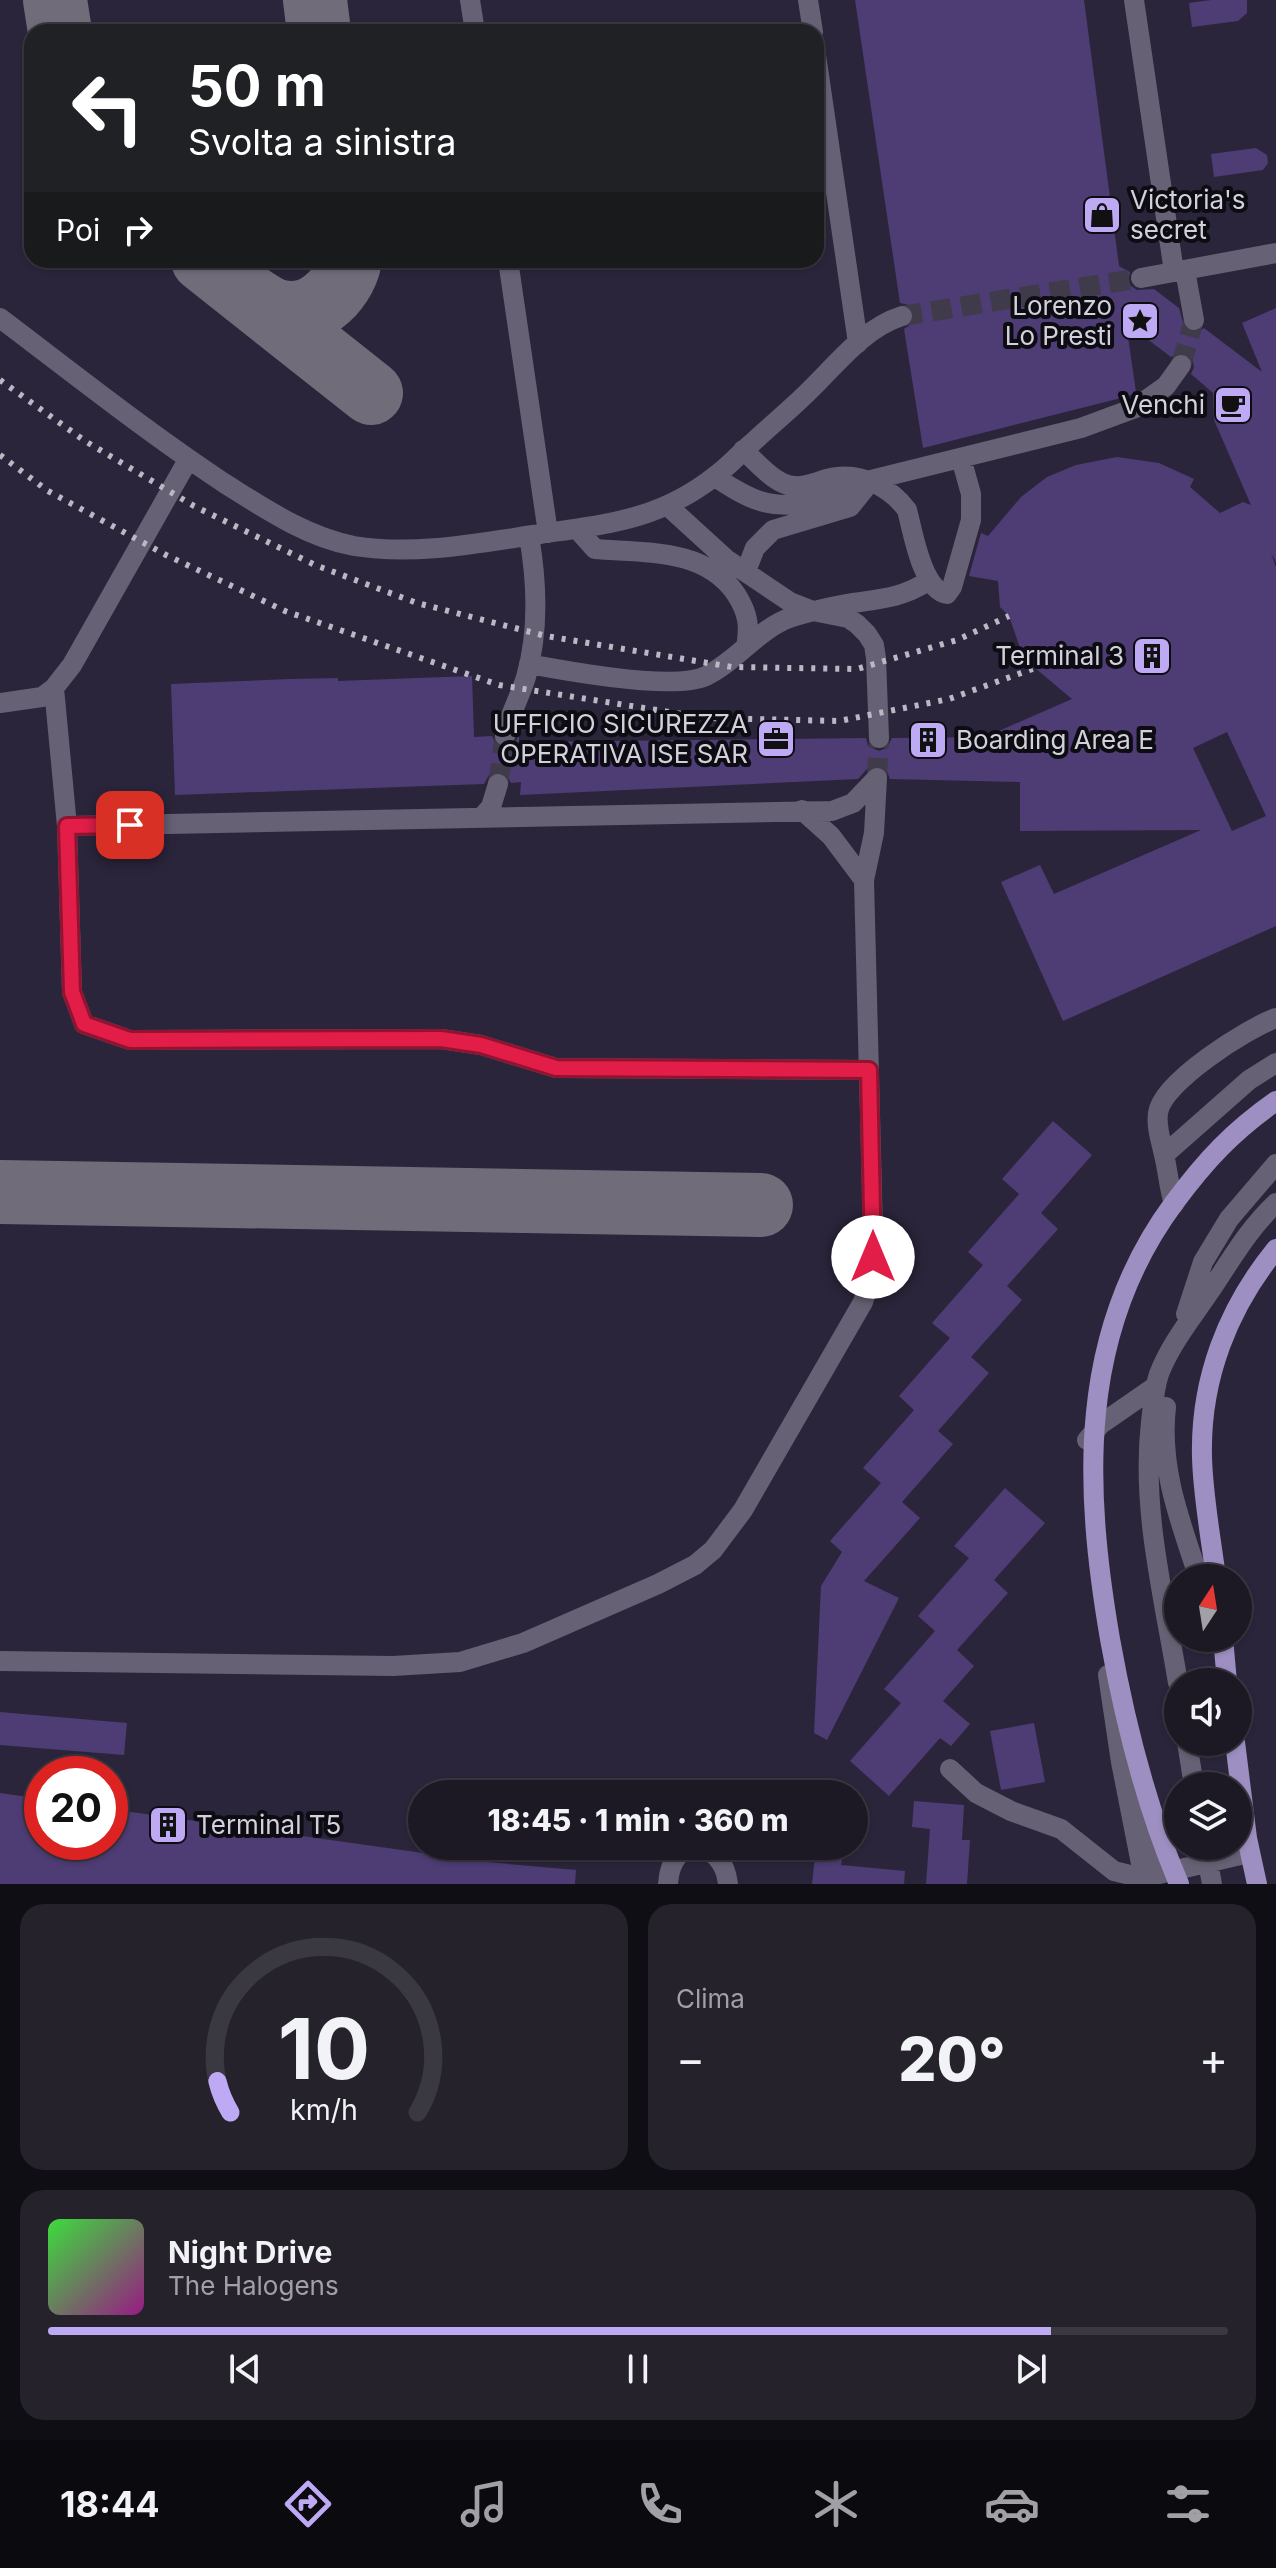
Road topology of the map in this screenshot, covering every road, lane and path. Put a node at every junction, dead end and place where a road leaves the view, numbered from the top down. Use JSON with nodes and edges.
{"nodes":[{"id":1,"x":470,"y":0,"type":"edge"},
{"id":2,"x":808,"y":0,"type":"edge"},
{"id":3,"x":1134,"y":0,"type":"edge"},
{"id":4,"x":474,"y":24,"type":"edge"},
{"id":5,"x":812,"y":24,"type":"edge"},
{"id":6,"x":824,"y":110,"type":"edge"},
{"id":7,"x":1276,"y":253,"type":"edge"},
{"id":8,"x":509,"y":268,"type":"edge"},
{"id":9,"x":1180,"y":271,"type":"junction"},
{"id":10,"x":1141,"y":278,"type":"tunnel mouth"},
{"id":11,"x":902,"y":316,"type":"tunnel mouth"},
{"id":12,"x":0,"y":318,"type":"edge"},
{"id":13,"x":1194,"y":320,"type":"tunnel mouth"},
{"id":14,"x":858,"y":343,"type":"junction"},
{"id":15,"x":1181,"y":365,"type":"tunnel mouth"},
{"id":16,"x":743,"y":450,"type":"junction"},
{"id":17,"x":961,"y":458,"type":"junction"},
{"id":18,"x":188,"y":460,"type":"junction"},
{"id":19,"x":715,"y":477,"type":"junction"},
{"id":20,"x":871,"y":480,"type":"junction"},
{"id":21,"x":668,"y":506,"type":"junction"},
{"id":22,"x":578,"y":530,"type":"junction"},
{"id":23,"x":538,"y":534,"type":"junction"},
{"id":24,"x":746,"y":571,"type":"junction"},
{"id":25,"x":928,"y":581,"type":"junction"},
{"id":26,"x":813,"y":611,"type":"junction"},
{"id":27,"x":746,"y":647,"type":"junction"},
{"id":28,"x":529,"y":664,"type":"junction"},
{"id":29,"x":54,"y":688,"type":"junction"},
{"id":30,"x":0,"y":703,"type":"edge"},
{"id":31,"x":505,"y":736,"type":"tunnel mouth"},
{"id":32,"x":879,"y":738,"type":"tunnel mouth"},
{"id":33,"x":498,"y":784,"type":"tunnel mouth"},
{"id":34,"x":802,"y":810,"type":"junction"},
{"id":35,"x":481,"y":818,"type":"junction"},
{"id":36,"x":67,"y":826,"type":"junction"},
{"id":37,"x":864,"y":880,"type":"junction"},
{"id":38,"x":1276,"y":1018,"type":"edge"},
{"id":39,"x":1276,"y":1063,"type":"edge"},
{"id":40,"x":869,"y":1070,"type":"junction"},
{"id":41,"x":1276,"y":1101,"type":"edge"},
{"id":42,"x":1164,"y":1155,"type":"junction"},
{"id":43,"x":1276,"y":1164,"type":"edge"},
{"id":44,"x":1276,"y":1203,"type":"edge"},
{"id":45,"x":1174,"y":1204,"type":"junction"},
{"id":46,"x":1271,"y":1258,"type":"edge"},
{"id":47,"x":1180,"y":1333,"type":"junction"},
{"id":48,"x":1156,"y":1386,"type":"junction"},
{"id":49,"x":1096,"y":1547,"type":"junction"},
{"id":50,"x":1194,"y":1564,"type":"edge"},
{"id":51,"x":1214,"y":1564,"type":"edge"},
{"id":52,"x":0,"y":1661,"type":"edge"},
{"id":53,"x":1176,"y":1668,"type":"edge"},
{"id":54,"x":950,"y":1769,"type":"dead end"},
{"id":55,"x":1208,"y":1860,"type":"edge"},
{"id":56,"x":1223,"y":1860,"type":"edge"},
{"id":57,"x":1251,"y":1860,"type":"edge"},
{"id":58,"x":1152,"y":1879,"type":"edge"},
{"id":59,"x":668,"y":1884,"type":"edge"},
{"id":60,"x":728,"y":1884,"type":"edge"},
{"id":61,"x":1179,"y":1884,"type":"edge"},
{"id":62,"x":1212,"y":1884,"type":"edge"},
{"id":63,"x":1257,"y":1884,"type":"edge"}],
"edges":[{"from":1,"to":4,"type":"street"},
{"from":2,"to":5,"type":"street"},
{"from":3,"to":9,"type":"street"},
{"from":6,"to":14,"type":"street"},
{"from":7,"to":9,"type":"street"},
{"from":8,"to":23,"type":"street"},
{"from":9,"to":10,"type":"street"},
{"from":9,"to":13,"type":"street"},
{"from":11,"to":14,"type":"street"},
{"from":12,"to":18,"type":"street"},
{"from":14,"to":16,"type":"street"},
{"from":15,"to":17,"type":"street"},
{"from":16,"to":19,"type":"street"},
{"from":16,"to":20,"type":"street"},
{"from":17,"to":20,"type":"street"},
{"from":17,"to":25,"type":"street"},
{"from":18,"to":23,"type":"street"},
{"from":18,"to":29,"type":"street"},
{"from":19,"to":20,"type":"street"},
{"from":19,"to":21,"type":"street"},
{"from":20,"to":24,"type":"street"},
{"from":20,"to":25,"type":"street"},
{"from":21,"to":22,"type":"street"},
{"from":21,"to":24,"type":"street"},
{"from":22,"to":23,"type":"street"},
{"from":22,"to":27,"type":"street"},
{"from":23,"to":28,"type":"street"},
{"from":24,"to":26,"type":"street"},
{"from":25,"to":26,"type":"street"},
{"from":26,"to":27,"type":"street"},
{"from":26,"to":32,"type":"street"},
{"from":27,"to":28,"type":"street"},
{"from":28,"to":31,"type":"street"},
{"from":29,"to":30,"type":"street"},
{"from":29,"to":36,"type":"street"},
{"from":33,"to":35,"type":"street"},
{"from":34,"to":35,"type":"street"},
{"from":34,"to":37,"type":"street"},
{"from":34,"to":37,"type":"street"},
{"from":35,"to":36,"type":"street"},
{"from":36,"to":40,"type":"street"},
{"from":37,"to":40,"type":"street"},
{"from":38,"to":42,"type":"street"},
{"from":39,"to":42,"type":"street"},
{"from":40,"to":52,"type":"street"},
{"from":41,"to":45,"type":"main road"},
{"from":42,"to":45,"type":"street"},
{"from":43,"to":47,"type":"street"},
{"from":44,"to":47,"type":"street"},
{"from":45,"to":49,"type":"main road"},
{"from":46,"to":51,"type":"main road"},
{"from":47,"to":48,"type":"street"},
{"from":47,"to":50,"type":"street"},
{"from":48,"to":53,"type":"street"},
{"from":48,"to":58,"type":"street"},
{"from":49,"to":58,"type":"street"},
{"from":49,"to":61,"type":"main road"},
{"from":54,"to":58,"type":"street"},
{"from":55,"to":62,"type":"street"},
{"from":56,"to":58,"type":"street"},
{"from":57,"to":63,"type":"main road"},
{"from":59,"to":60,"type":"street"}]}
